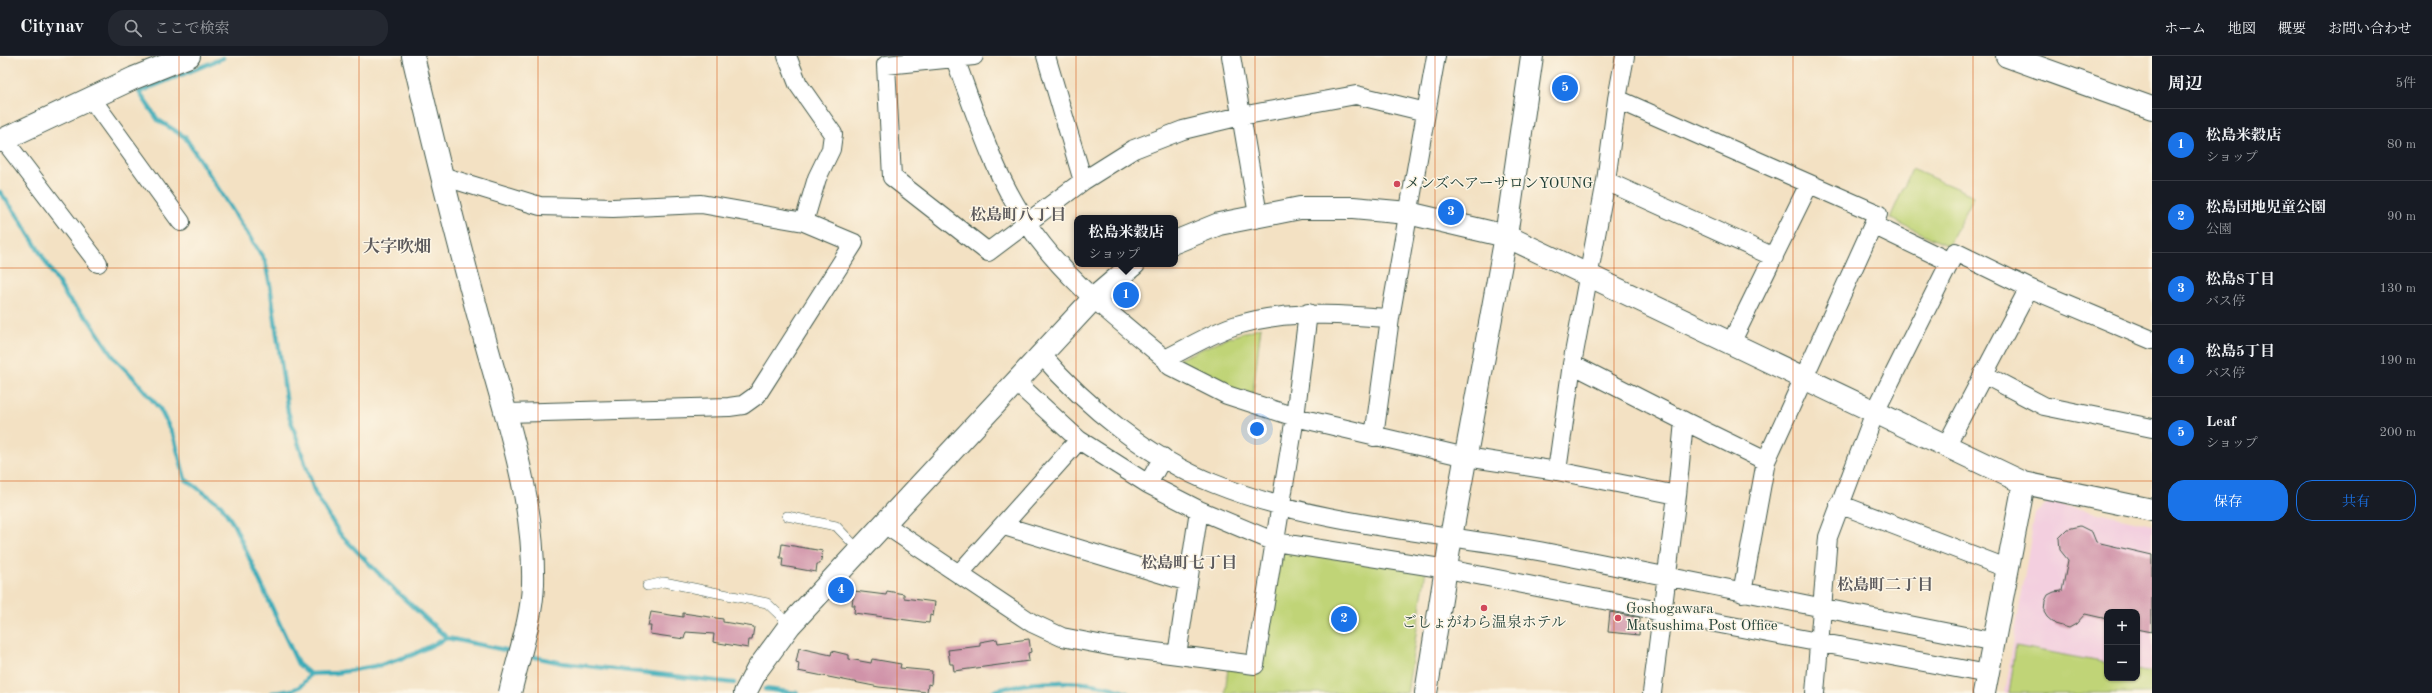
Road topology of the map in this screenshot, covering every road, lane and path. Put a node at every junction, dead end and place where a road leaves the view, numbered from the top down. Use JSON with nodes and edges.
{"nodes":[{"id":1,"x":189,"y":56,"type":"edge"},
{"id":2,"x":413,"y":56,"type":"edge"},
{"id":3,"x":787,"y":56,"type":"edge"},
{"id":4,"x":974,"y":56,"type":"edge"},
{"id":5,"x":1046,"y":56,"type":"edge"},
{"id":6,"x":1231,"y":56,"type":"edge"},
{"id":7,"x":1436,"y":56,"type":"edge"},
{"id":8,"x":1532,"y":56,"type":"edge"},
{"id":9,"x":1626,"y":56,"type":"edge"},
{"id":10,"x":2007,"y":56,"type":"edge"},
{"id":11,"x":954,"y":57,"type":"edge"},
{"id":12,"x":91,"y":98,"type":"junction"},
{"id":13,"x":1617,"y":99,"type":"junction"},
{"id":14,"x":2152,"y":108,"type":"edge"},
{"id":15,"x":1426,"y":112,"type":"junction"},
{"id":16,"x":1241,"y":116,"type":"junction"},
{"id":17,"x":2,"y":140,"type":"edge"},
{"id":18,"x":442,"y":176,"type":"junction"},
{"id":19,"x":1083,"y":181,"type":"junction"},
{"id":20,"x":1606,"y":181,"type":"junction"},
{"id":21,"x":1809,"y":184,"type":"junction"},
{"id":22,"x":1408,"y":213,"type":"junction"},
{"id":23,"x":1258,"y":215,"type":"junction"},
{"id":24,"x":181,"y":222,"type":"dead end"},
{"id":25,"x":804,"y":222,"type":"junction"},
{"id":26,"x":1026,"y":223,"type":"junction"},
{"id":27,"x":1873,"y":225,"type":"junction"},
{"id":28,"x":1506,"y":236,"type":"junction"},
{"id":29,"x":1178,"y":241,"type":"edge"},
{"id":30,"x":1774,"y":257,"type":"junction"},
{"id":31,"x":1950,"y":262,"type":"junction"},
{"id":32,"x":98,"y":263,"type":"dead end"},
{"id":33,"x":1130,"y":267,"type":"edge"},
{"id":34,"x":1588,"y":275,"type":"junction"},
{"id":35,"x":2029,"y":288,"type":"junction"},
{"id":36,"x":1093,"y":299,"type":"junction"},
{"id":37,"x":1308,"y":313,"type":"junction"},
{"id":38,"x":1390,"y":318,"type":"junction"},
{"id":39,"x":2152,"y":340,"type":"edge"},
{"id":40,"x":1731,"y":344,"type":"junction"},
{"id":41,"x":1041,"y":354,"type":"junction"},
{"id":42,"x":1165,"y":359,"type":"junction"},
{"id":43,"x":1572,"y":364,"type":"junction"},
{"id":44,"x":1983,"y":374,"type":"junction"},
{"id":45,"x":1802,"y":377,"type":"junction"},
{"id":46,"x":1016,"y":382,"type":"junction"},
{"id":47,"x":1875,"y":412,"type":"junction"},
{"id":48,"x":507,"y":413,"type":"junction"},
{"id":49,"x":1295,"y":417,"type":"junction"},
{"id":50,"x":1684,"y":421,"type":"junction"},
{"id":51,"x":2152,"y":428,"type":"edge"},
{"id":52,"x":1374,"y":436,"type":"junction"},
{"id":53,"x":1079,"y":440,"type":"junction"},
{"id":54,"x":1946,"y":446,"type":"junction"},
{"id":55,"x":1163,"y":457,"type":"junction"},
{"id":56,"x":1466,"y":457,"type":"junction"},
{"id":57,"x":1766,"y":461,"type":"junction"},
{"id":58,"x":1557,"y":471,"type":"junction"},
{"id":59,"x":2024,"y":483,"type":"junction"},
{"id":60,"x":1148,"y":484,"type":"junction"},
{"id":61,"x":1677,"y":496,"type":"junction"},
{"id":62,"x":1839,"y":504,"type":"junction"},
{"id":63,"x":1280,"y":506,"type":"junction"},
{"id":64,"x":1199,"y":510,"type":"junction"},
{"id":65,"x":2152,"y":510,"type":"edge"},
{"id":66,"x":787,"y":516,"type":"dead end"},
{"id":67,"x":884,"y":524,"type":"junction"},
{"id":68,"x":1004,"y":526,"type":"junction"},
{"id":69,"x":1451,"y":537,"type":"junction"},
{"id":70,"x":1275,"y":542,"type":"junction"},
{"id":71,"x":860,"y":551,"type":"junction"},
{"id":72,"x":1447,"y":568,"type":"junction"},
{"id":73,"x":2009,"y":569,"type":"junction"},
{"id":74,"x":959,"y":574,"type":"junction"},
{"id":75,"x":1666,"y":578,"type":"junction"},
{"id":76,"x":1188,"y":582,"type":"junction"},
{"id":77,"x":647,"y":586,"type":"dead end"},
{"id":78,"x":1742,"y":593,"type":"junction"},
{"id":79,"x":1823,"y":608,"type":"junction"},
{"id":80,"x":1662,"y":613,"type":"junction"},
{"id":81,"x":790,"y":625,"type":"junction"},
{"id":82,"x":1820,"y":642,"type":"junction"},
{"id":83,"x":1995,"y":642,"type":"junction"},
{"id":84,"x":1177,"y":655,"type":"junction"},
{"id":85,"x":1986,"y":683,"type":"edge"},
{"id":86,"x":510,"y":693,"type":"edge"},
{"id":87,"x":745,"y":693,"type":"edge"},
{"id":88,"x":1426,"y":693,"type":"edge"},
{"id":89,"x":1652,"y":693,"type":"edge"},
{"id":90,"x":1815,"y":693,"type":"edge"}],
"edges":[{"from":1,"to":12,"type":"street"},
{"from":2,"to":18,"type":"street"},
{"from":3,"to":25,"type":"street"},
{"from":4,"to":11,"type":"street"},
{"from":5,"to":19,"type":"street"},
{"from":6,"to":16,"type":"street"},
{"from":7,"to":15,"type":"street"},
{"from":8,"to":28,"type":"street"},
{"from":9,"to":13,"type":"street"},
{"from":10,"to":14,"type":"street"},
{"from":11,"to":26,"type":"street"},
{"from":11,"to":26,"type":"street"},
{"from":12,"to":17,"type":"street"},
{"from":12,"to":24,"type":"street"},
{"from":13,"to":20,"type":"street"},
{"from":13,"to":21,"type":"street"},
{"from":15,"to":16,"type":"street"},
{"from":15,"to":22,"type":"street"},
{"from":16,"to":19,"type":"street"},
{"from":16,"to":23,"type":"street"},
{"from":17,"to":32,"type":"street"},
{"from":18,"to":25,"type":"street"},
{"from":18,"to":48,"type":"street"},
{"from":19,"to":26,"type":"street"},
{"from":20,"to":30,"type":"street"},
{"from":20,"to":34,"type":"street"},
{"from":21,"to":27,"type":"street"},
{"from":21,"to":30,"type":"street"},
{"from":22,"to":23,"type":"street"},
{"from":22,"to":28,"type":"street"},
{"from":22,"to":38,"type":"street"},
{"from":23,"to":29,"type":"street"},
{"from":25,"to":48,"type":"street"},
{"from":26,"to":36,"type":"street"},
{"from":27,"to":31,"type":"street"},
{"from":27,"to":45,"type":"street"},
{"from":28,"to":34,"type":"street"},
{"from":28,"to":56,"type":"street"},
{"from":30,"to":40,"type":"street"},
{"from":31,"to":35,"type":"street"},
{"from":31,"to":47,"type":"street"},
{"from":33,"to":36,"type":"street"},
{"from":34,"to":40,"type":"street"},
{"from":34,"to":43,"type":"street"},
{"from":35,"to":39,"type":"street"},
{"from":35,"to":44,"type":"street"},
{"from":36,"to":41,"type":"street"},
{"from":36,"to":42,"type":"street"},
{"from":37,"to":38,"type":"street"},
{"from":37,"to":42,"type":"street"},
{"from":37,"to":49,"type":"street"},
{"from":38,"to":52,"type":"street"},
{"from":40,"to":45,"type":"street"},
{"from":41,"to":46,"type":"street"},
{"from":41,"to":55,"type":"street"},
{"from":42,"to":49,"type":"street"},
{"from":43,"to":50,"type":"street"},
{"from":43,"to":58,"type":"street"},
{"from":44,"to":51,"type":"street"},
{"from":44,"to":54,"type":"street"},
{"from":45,"to":47,"type":"street"},
{"from":45,"to":57,"type":"street"},
{"from":46,"to":53,"type":"street"},
{"from":46,"to":67,"type":"street"},
{"from":47,"to":54,"type":"street"},
{"from":47,"to":62,"type":"street"},
{"from":48,"to":86,"type":"street"},
{"from":49,"to":52,"type":"street"},
{"from":49,"to":63,"type":"street"},
{"from":50,"to":57,"type":"street"},
{"from":50,"to":61,"type":"street"},
{"from":52,"to":56,"type":"street"},
{"from":53,"to":60,"type":"street"},
{"from":53,"to":68,"type":"street"},
{"from":54,"to":59,"type":"street"},
{"from":55,"to":60,"type":"street"},
{"from":55,"to":63,"type":"street"},
{"from":56,"to":58,"type":"street"},
{"from":56,"to":69,"type":"street"},
{"from":57,"to":78,"type":"street"},
{"from":58,"to":61,"type":"street"},
{"from":59,"to":65,"type":"street"},
{"from":59,"to":73,"type":"street"},
{"from":60,"to":64,"type":"street"},
{"from":61,"to":75,"type":"street"},
{"from":62,"to":73,"type":"street"},
{"from":62,"to":79,"type":"street"},
{"from":63,"to":69,"type":"street"},
{"from":63,"to":70,"type":"street"},
{"from":64,"to":70,"type":"street"},
{"from":64,"to":76,"type":"street"},
{"from":66,"to":71,"type":"lane"},
{"from":67,"to":71,"type":"street"},
{"from":67,"to":74,"type":"street"},
{"from":68,"to":74,"type":"street"},
{"from":68,"to":76,"type":"street"},
{"from":69,"to":72,"type":"street"},
{"from":69,"to":75,"type":"street"},
{"from":70,"to":72,"type":"street"},
{"from":70,"to":84,"type":"street"},
{"from":71,"to":81,"type":"street"},
{"from":72,"to":80,"type":"street"},
{"from":72,"to":88,"type":"street"},
{"from":73,"to":83,"type":"street"},
{"from":74,"to":84,"type":"street"},
{"from":75,"to":78,"type":"street"},
{"from":75,"to":80,"type":"street"},
{"from":76,"to":84,"type":"street"},
{"from":77,"to":81,"type":"lane"},
{"from":78,"to":79,"type":"street"},
{"from":79,"to":82,"type":"street"},
{"from":79,"to":83,"type":"street"},
{"from":80,"to":82,"type":"street"},
{"from":80,"to":89,"type":"street"},
{"from":81,"to":87,"type":"street"},
{"from":82,"to":85,"type":"street"},
{"from":82,"to":90,"type":"street"},
{"from":83,"to":85,"type":"street"}]}
